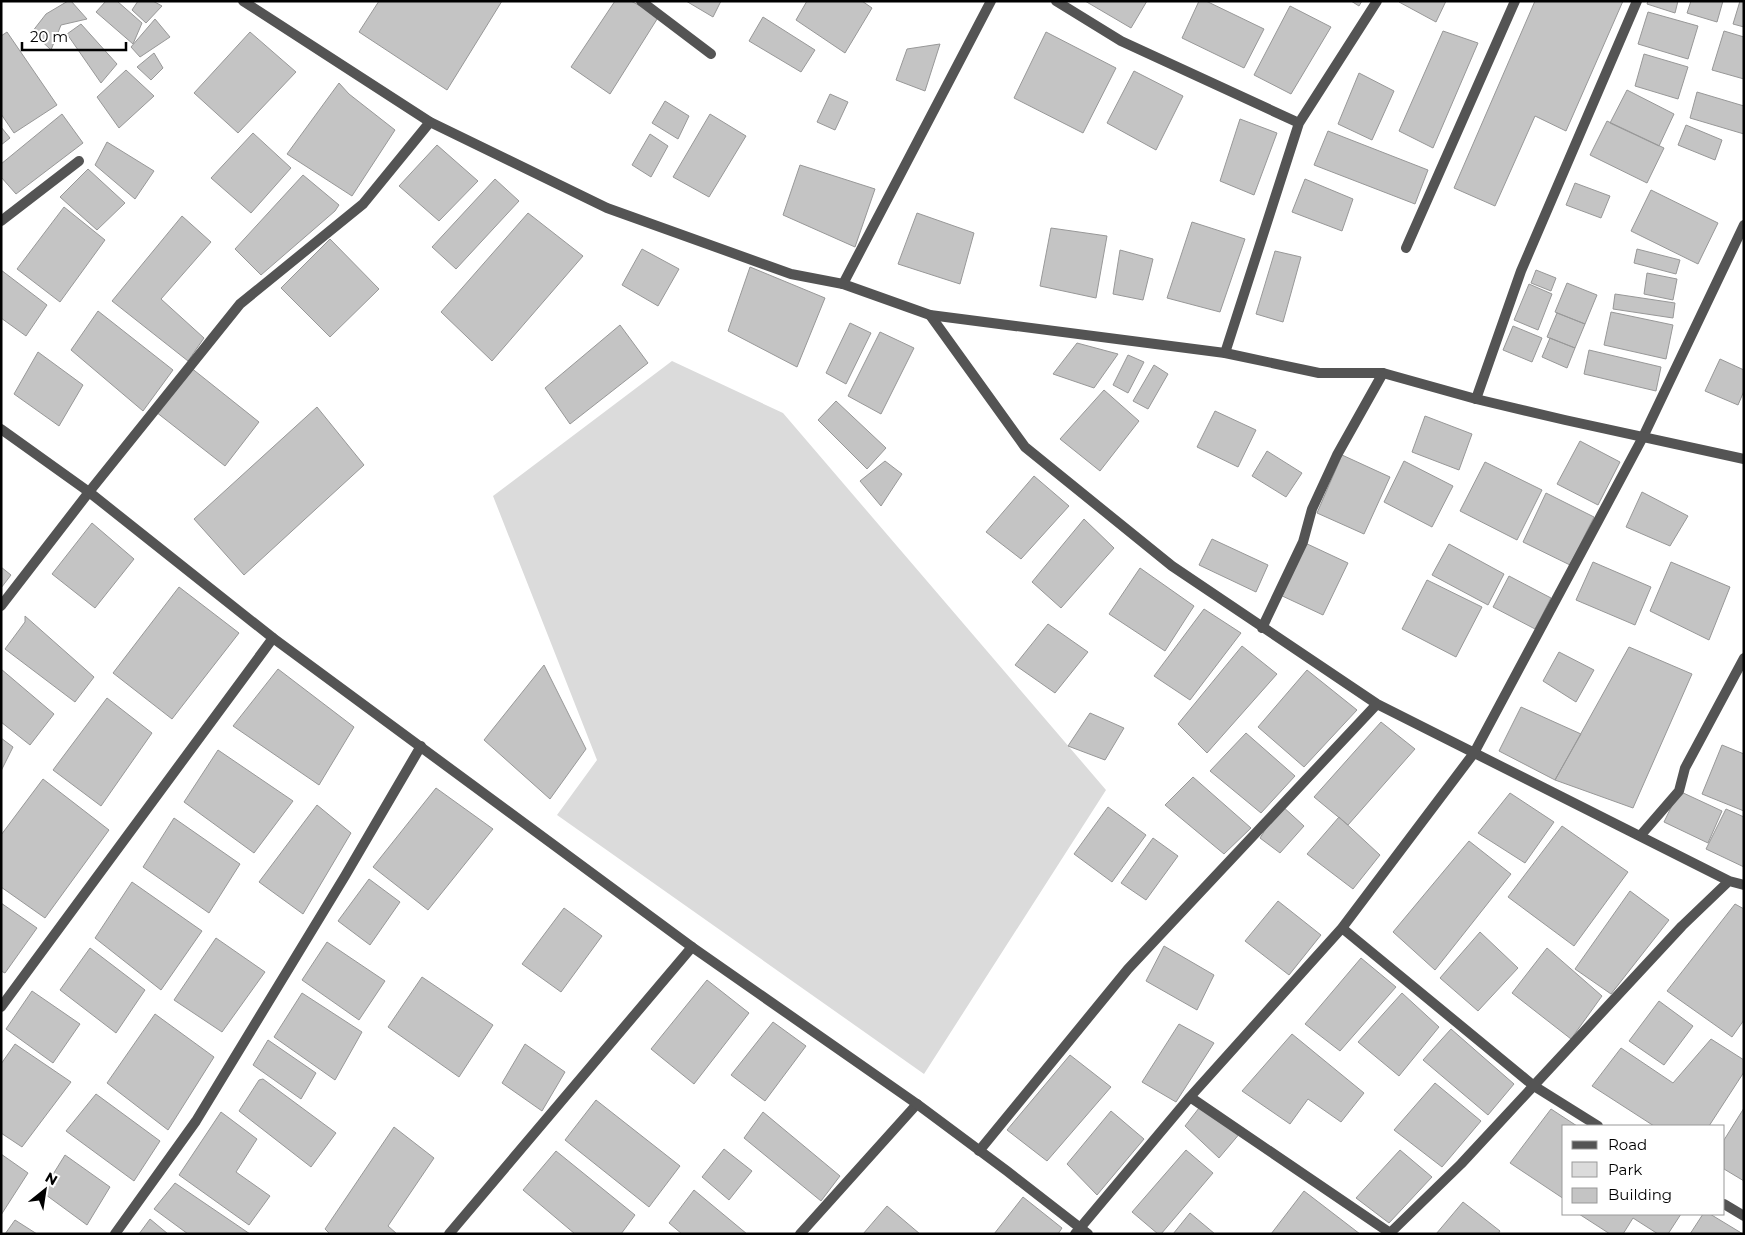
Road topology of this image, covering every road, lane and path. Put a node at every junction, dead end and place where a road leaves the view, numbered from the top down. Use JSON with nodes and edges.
{"nodes":[{"id":1,"x":243,"y":1,"type":"edge"},
{"id":2,"x":641,"y":1,"type":"edge"},
{"id":3,"x":991,"y":1,"type":"edge"},
{"id":4,"x":1056,"y":1,"type":"edge"},
{"id":5,"x":1377,"y":1,"type":"edge"},
{"id":6,"x":1515,"y":1,"type":"edge"},
{"id":7,"x":1637,"y":1,"type":"edge"},
{"id":8,"x":711,"y":54,"type":"dead end"},
{"id":9,"x":430,"y":122,"type":"junction"},
{"id":10,"x":1299,"y":123,"type":"junction"},
{"id":11,"x":79,"y":161,"type":"dead end"},
{"id":12,"x":1,"y":221,"type":"edge"},
{"id":13,"x":1744,"y":225,"type":"edge"},
{"id":14,"x":1406,"y":248,"type":"dead end"},
{"id":15,"x":843,"y":284,"type":"junction"},
{"id":16,"x":930,"y":315,"type":"junction"},
{"id":17,"x":1225,"y":353,"type":"junction"},
{"id":18,"x":1383,"y":373,"type":"junction"},
{"id":19,"x":1476,"y":398,"type":"junction"},
{"id":20,"x":1,"y":429,"type":"edge"},
{"id":21,"x":1643,"y":437,"type":"junction"},
{"id":22,"x":1744,"y":459,"type":"edge"},
{"id":23,"x":89,"y":492,"type":"junction"},
{"id":24,"x":1,"y":606,"type":"edge"},
{"id":25,"x":1262,"y":628,"type":"junction"},
{"id":26,"x":273,"y":638,"type":"junction"},
{"id":27,"x":1744,"y":658,"type":"edge"},
{"id":28,"x":1377,"y":704,"type":"junction"},
{"id":29,"x":421,"y":746,"type":"junction"},
{"id":30,"x":1474,"y":753,"type":"junction"},
{"id":31,"x":1640,"y":836,"type":"junction"},
{"id":32,"x":1729,"y":881,"type":"junction"},
{"id":33,"x":1744,"y":885,"type":"edge"},
{"id":34,"x":1342,"y":928,"type":"junction"},
{"id":35,"x":692,"y":947,"type":"junction"},
{"id":36,"x":1,"y":1007,"type":"edge"},
{"id":37,"x":1534,"y":1086,"type":"junction"},
{"id":38,"x":1190,"y":1097,"type":"junction"},
{"id":39,"x":917,"y":1104,"type":"junction"},
{"id":40,"x":1596,"y":1125,"type":"edge"},
{"id":41,"x":979,"y":1152,"type":"junction"},
{"id":42,"x":1725,"y":1205,"type":"edge"},
{"id":43,"x":1744,"y":1216,"type":"edge"},
{"id":44,"x":1081,"y":1232,"type":"edge"},
{"id":45,"x":1390,"y":1233,"type":"edge"},
{"id":46,"x":115,"y":1234,"type":"edge"},
{"id":47,"x":449,"y":1234,"type":"edge"},
{"id":48,"x":800,"y":1234,"type":"edge"}],
"edges":[{"from":1,"to":9,"type":"street"},
{"from":2,"to":8,"type":"street"},
{"from":3,"to":15,"type":"street"},
{"from":4,"to":10,"type":"street"},
{"from":5,"to":10,"type":"street"},
{"from":6,"to":14,"type":"street"},
{"from":7,"to":19,"type":"street"},
{"from":9,"to":15,"type":"street"},
{"from":9,"to":23,"type":"street"},
{"from":10,"to":17,"type":"street"},
{"from":11,"to":12,"type":"street"},
{"from":13,"to":21,"type":"street"},
{"from":15,"to":16,"type":"street"},
{"from":16,"to":17,"type":"street"},
{"from":16,"to":25,"type":"street"},
{"from":17,"to":18,"type":"street"},
{"from":18,"to":19,"type":"street"},
{"from":18,"to":25,"type":"street"},
{"from":19,"to":21,"type":"street"},
{"from":20,"to":23,"type":"street"},
{"from":21,"to":22,"type":"street"},
{"from":21,"to":30,"type":"street"},
{"from":23,"to":24,"type":"street"},
{"from":23,"to":26,"type":"street"},
{"from":25,"to":28,"type":"street"},
{"from":26,"to":29,"type":"street"},
{"from":26,"to":36,"type":"street"},
{"from":27,"to":31,"type":"street"},
{"from":28,"to":30,"type":"street"},
{"from":28,"to":41,"type":"street"},
{"from":29,"to":35,"type":"street"},
{"from":29,"to":46,"type":"street"},
{"from":30,"to":31,"type":"street"},
{"from":30,"to":34,"type":"street"},
{"from":31,"to":32,"type":"street"},
{"from":32,"to":33,"type":"street"},
{"from":32,"to":37,"type":"street"},
{"from":34,"to":37,"type":"street"},
{"from":34,"to":38,"type":"street"},
{"from":35,"to":39,"type":"street"},
{"from":35,"to":47,"type":"street"},
{"from":37,"to":40,"type":"street"},
{"from":37,"to":45,"type":"street"},
{"from":38,"to":44,"type":"street"},
{"from":38,"to":45,"type":"street"},
{"from":39,"to":41,"type":"street"},
{"from":39,"to":48,"type":"street"},
{"from":41,"to":44,"type":"street"},
{"from":42,"to":43,"type":"street"}]}
